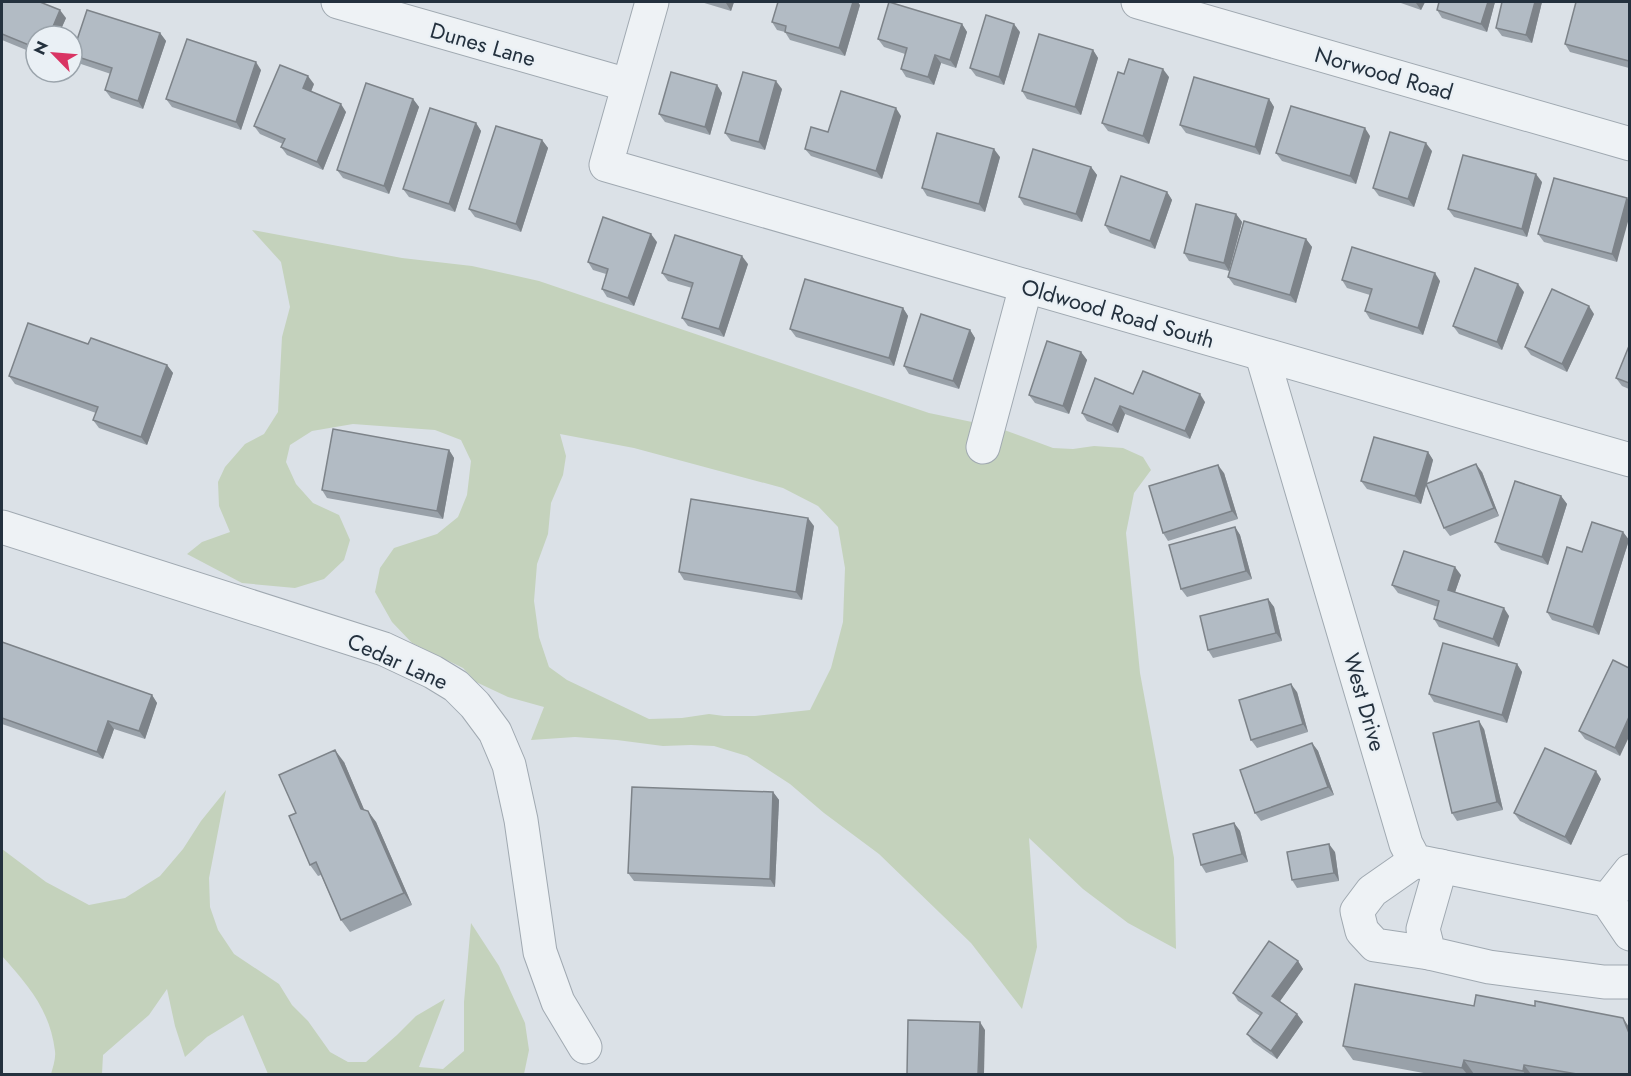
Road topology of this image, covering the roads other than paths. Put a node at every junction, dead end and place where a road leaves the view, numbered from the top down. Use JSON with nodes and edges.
{"nodes":[{"id":1,"x":338,"y":2,"type":"edge"},
{"id":2,"x":652,"y":2,"type":"edge"},
{"id":3,"x":1138,"y":2,"type":"edge"},
{"id":4,"x":628,"y":86,"type":"junction"},
{"id":5,"x":1629,"y":144,"type":"edge"},
{"id":6,"x":1026,"y":286,"type":"junction"},
{"id":7,"x":1262,"y":355,"type":"junction"},
{"id":8,"x":983,"y":447,"type":"dead end"},
{"id":9,"x":1629,"y":460,"type":"edge"},
{"id":10,"x":2,"y":527,"type":"edge"},
{"id":11,"x":1428,"y":864,"type":"junction"},
{"id":12,"x":1629,"y":871,"type":"edge"},
{"id":13,"x":1607,"y":900,"type":"junction"},
{"id":14,"x":1629,"y":934,"type":"edge"},
{"id":15,"x":1429,"y":954,"type":"junction"},
{"id":16,"x":1629,"y":982,"type":"edge"},
{"id":17,"x":585,"y":1047,"type":"dead end"}],
"edges":[{"from":1,"to":4,"type":"street","name":"Dunes Lane"},
{"from":2,"to":4,"type":"street"},
{"from":3,"to":5,"type":"street","name":"Norwood Road"},
{"from":4,"to":6,"type":"street","name":"Oldwood Road South"},
{"from":6,"to":7,"type":"street","name":"Oldwood Road South"},
{"from":6,"to":8,"type":"street"},
{"from":7,"to":9,"type":"street","name":"Oldwood Road South"},
{"from":7,"to":11,"type":"street","name":"West Drive"},
{"from":10,"to":17,"type":"street","name":"Cedar Lane"},
{"from":11,"to":13,"type":"street"},
{"from":11,"to":15,"type":"street"},
{"from":11,"to":15,"type":"street"},
{"from":12,"to":13,"type":"street"},
{"from":13,"to":14,"type":"street"},
{"from":15,"to":16,"type":"street"}]}
